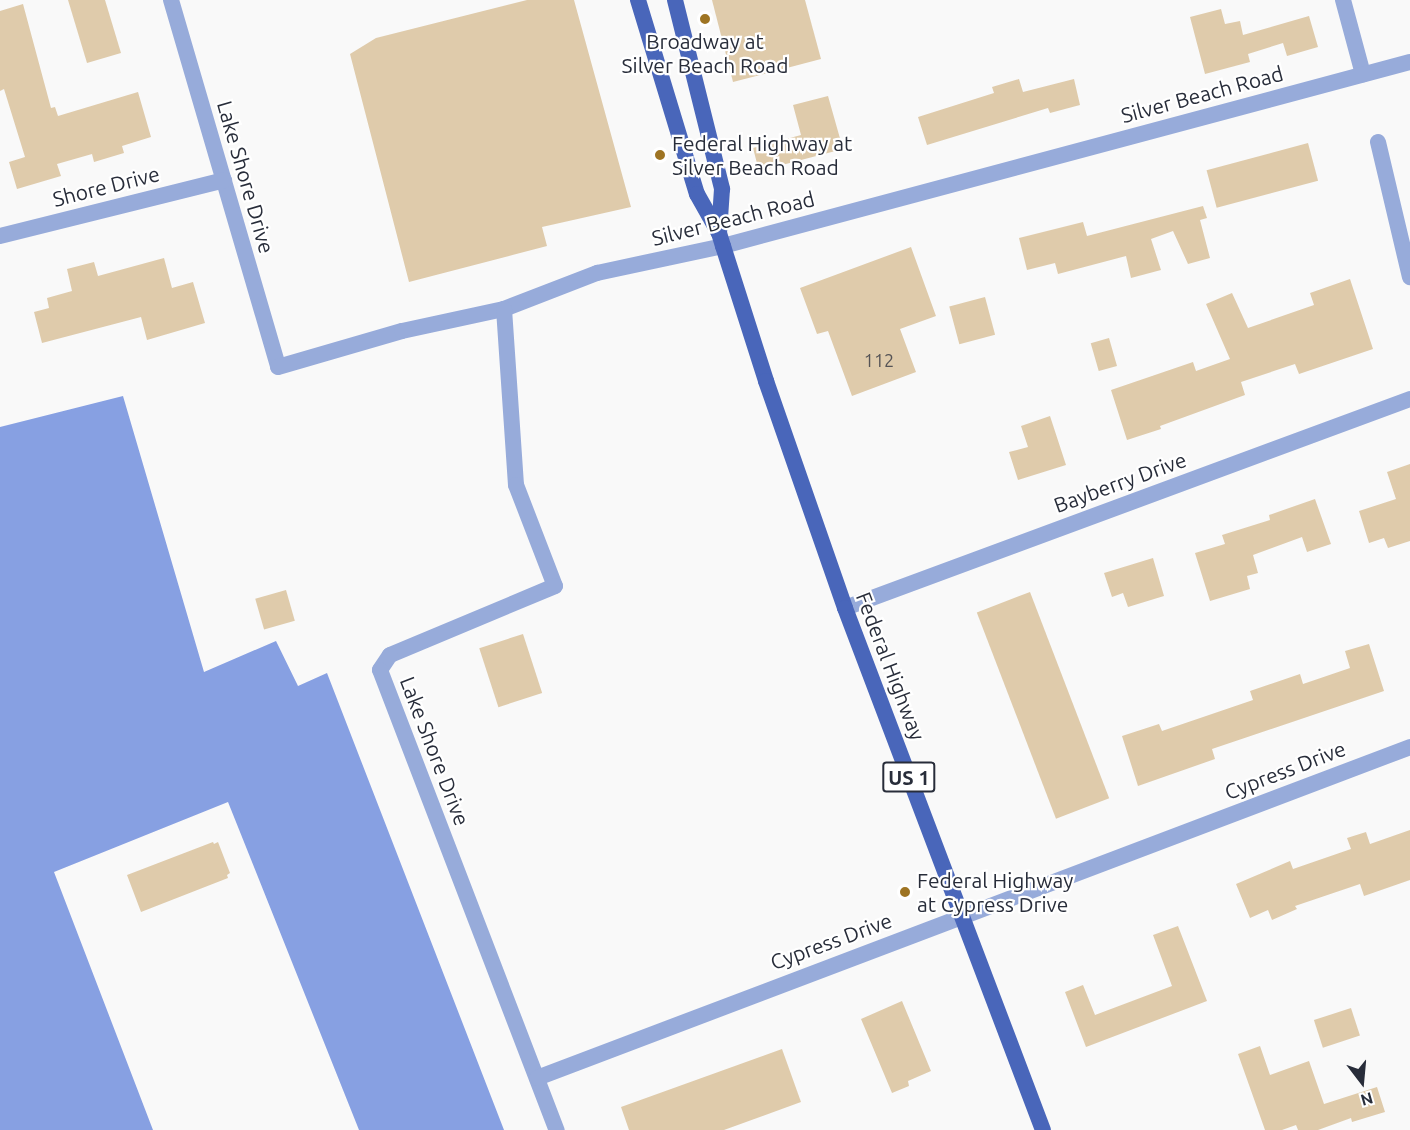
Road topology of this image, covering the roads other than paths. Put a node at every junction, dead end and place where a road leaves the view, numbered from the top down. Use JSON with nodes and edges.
{"nodes":[{"id":1,"x":171,"y":0,"type":"edge"},
{"id":2,"x":638,"y":0,"type":"edge"},
{"id":3,"x":675,"y":0,"type":"edge"},
{"id":4,"x":1343,"y":0,"type":"edge"},
{"id":5,"x":1410,"y":62,"type":"edge"},
{"id":6,"x":1363,"y":74,"type":"junction"},
{"id":7,"x":1378,"y":142,"type":"dead end"},
{"id":8,"x":224,"y":180,"type":"junction"},
{"id":9,"x":0,"y":236,"type":"edge"},
{"id":10,"x":721,"y":240,"type":"junction"},
{"id":11,"x":1410,"y":277,"type":"edge"},
{"id":12,"x":504,"y":309,"type":"junction"},
{"id":13,"x":278,"y":367,"type":"joint"},
{"id":14,"x":1410,"y":399,"type":"edge"},
{"id":15,"x":845,"y":608,"type":"junction"},
{"id":16,"x":1410,"y":747,"type":"edge"},
{"id":17,"x":962,"y":916,"type":"junction"},
{"id":18,"x":537,"y":1078,"type":"junction"},
{"id":19,"x":557,"y":1130,"type":"edge"},
{"id":20,"x":1043,"y":1130,"type":"edge"}],
"edges":[{"from":1,"to":8,"type":"street","name":"Lake Shore Drive"},
{"from":2,"to":10,"type":"main road","number":"US 1"},
{"from":3,"to":10,"type":"main road","number":"US 1"},
{"from":4,"to":6,"type":"street"},
{"from":5,"to":6,"type":"street","name":"Silver Beach Road"},
{"from":6,"to":10,"type":"street","name":"Silver Beach Road"},
{"from":7,"to":11,"type":"street"},
{"from":8,"to":9,"type":"street","name":"Shore Drive"},
{"from":8,"to":13,"type":"street","name":"Lake Shore Drive"},
{"from":10,"to":12,"type":"street","name":"Silver Beach Road"},
{"from":10,"to":15,"type":"main road","name":"Federal Highway","number":"US 1"},
{"from":12,"to":13,"type":"street","name":"Silver Beach Road"},
{"from":12,"to":18,"type":"street","name":"Lake Shore Drive"},
{"from":14,"to":15,"type":"street","name":"Bayberry Drive"},
{"from":15,"to":17,"type":"main road","name":"Federal Highway","number":"US 1"},
{"from":16,"to":17,"type":"street","name":"Cypress Drive"},
{"from":17,"to":18,"type":"street","name":"Cypress Drive"},
{"from":17,"to":20,"type":"main road","name":"Federal Highway","number":"US 1"},
{"from":18,"to":19,"type":"street","name":"Lake Shore Drive"}]}
